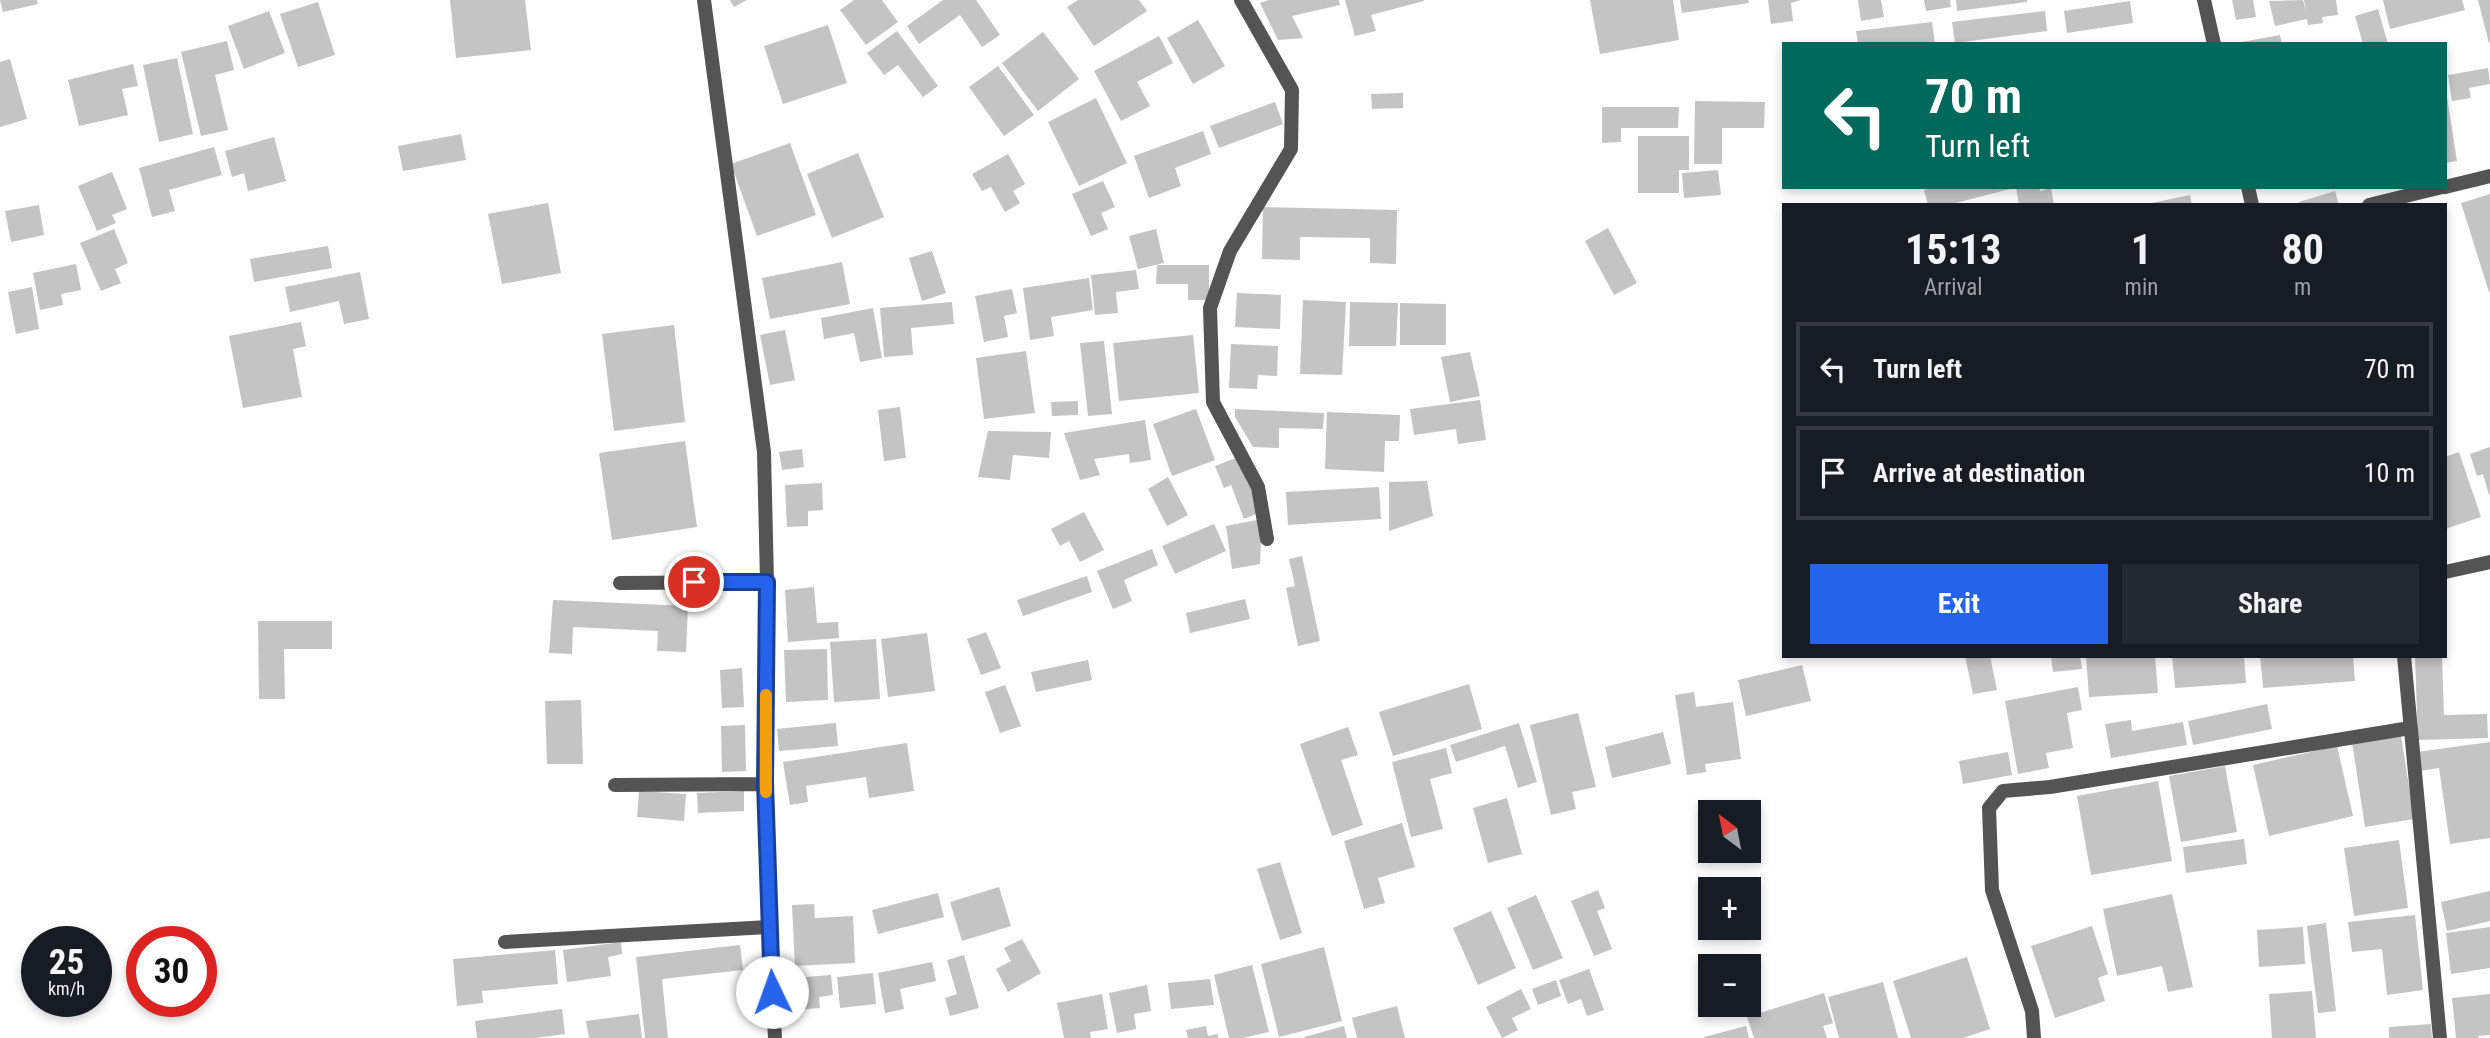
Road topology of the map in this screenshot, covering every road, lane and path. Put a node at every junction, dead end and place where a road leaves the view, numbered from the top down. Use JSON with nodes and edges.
{"nodes":[{"id":1,"x":704,"y":0,"type":"edge"},
{"id":2,"x":1241,"y":0,"type":"edge"},
{"id":3,"x":2204,"y":0,"type":"edge"},
{"id":4,"x":2214,"y":42,"type":"edge"},
{"id":5,"x":2490,"y":176,"type":"edge"},
{"id":6,"x":2447,"y":186,"type":"edge"},
{"id":7,"x":2435,"y":189,"type":"edge"},
{"id":8,"x":2377,"y":203,"type":"edge"},
{"id":9,"x":1267,"y":539,"type":"dead end"},
{"id":10,"x":2490,"y":562,"type":"edge"},
{"id":11,"x":2447,"y":572,"type":"edge"},
{"id":12,"x":767,"y":582,"type":"junction"},
{"id":13,"x":620,"y":583,"type":"dead end"},
{"id":14,"x":2404,"y":658,"type":"edge"},
{"id":15,"x":2410,"y":728,"type":"junction"},
{"id":16,"x":765,"y":783,"type":"junction"},
{"id":17,"x":615,"y":785,"type":"dead end"},
{"id":18,"x":769,"y":927,"type":"junction"},
{"id":19,"x":505,"y":942,"type":"dead end"},
{"id":20,"x":775,"y":1038,"type":"edge"},
{"id":21,"x":2034,"y":1038,"type":"edge"},
{"id":22,"x":2440,"y":1038,"type":"edge"}],
"edges":[{"from":1,"to":12,"type":"street"},
{"from":2,"to":9,"type":"street"},
{"from":3,"to":4,"type":"street"},
{"from":5,"to":6,"type":"street"},
{"from":7,"to":8,"type":"street"},
{"from":10,"to":11,"type":"street"},
{"from":12,"to":13,"type":"street"},
{"from":12,"to":16,"type":"street"},
{"from":14,"to":15,"type":"street"},
{"from":15,"to":21,"type":"street"},
{"from":15,"to":22,"type":"street"},
{"from":16,"to":17,"type":"street"},
{"from":16,"to":18,"type":"street"},
{"from":18,"to":19,"type":"street"},
{"from":18,"to":20,"type":"street"}]}
